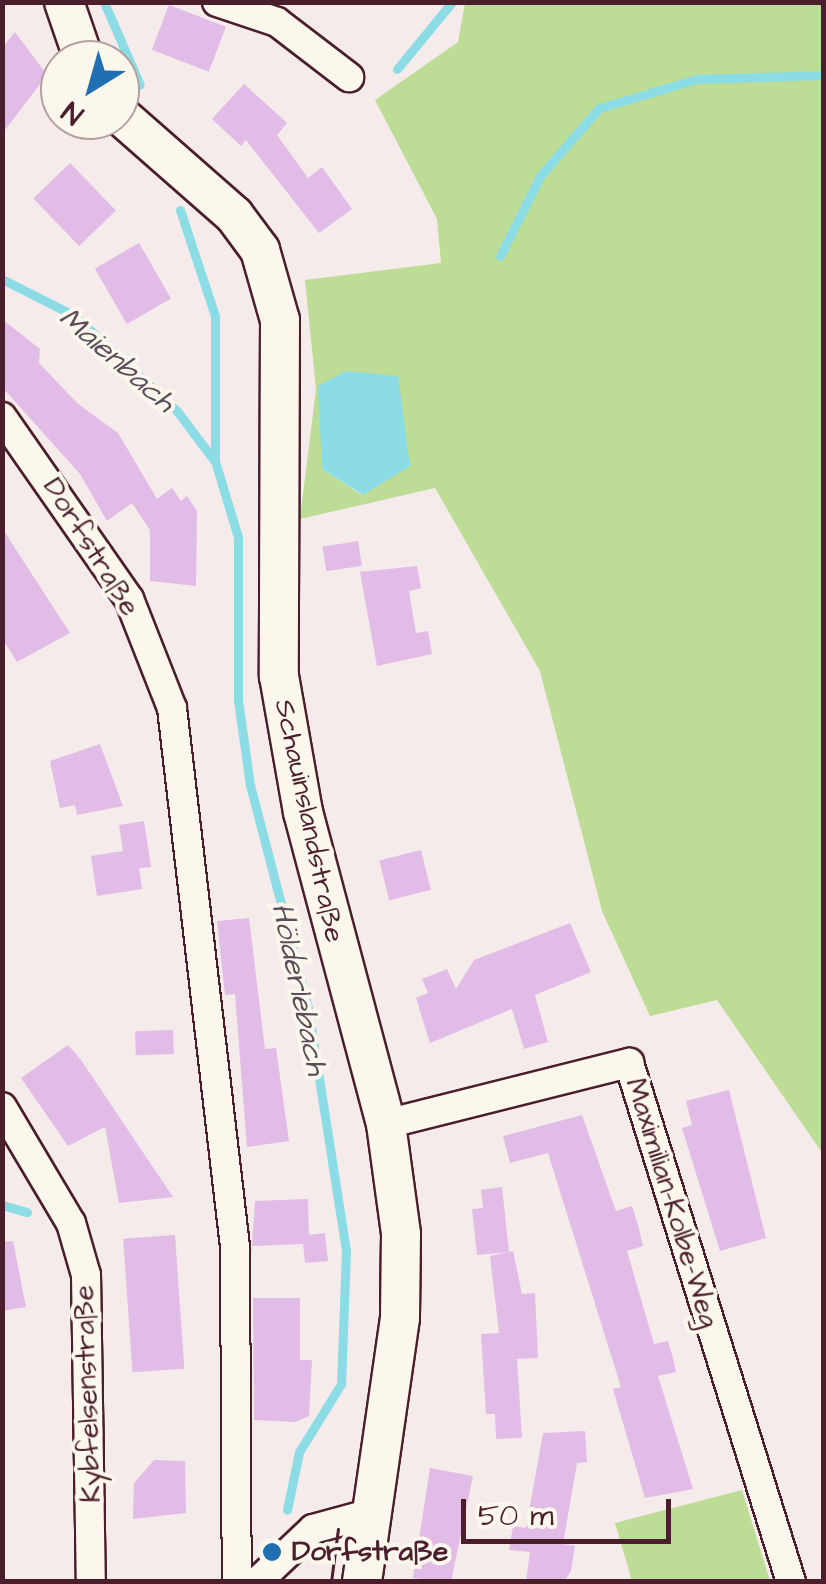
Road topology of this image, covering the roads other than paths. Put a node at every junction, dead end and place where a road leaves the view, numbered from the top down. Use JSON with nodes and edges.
{"nodes":[{"id":1,"x":64,"y":2,"type":"edge"},
{"id":2,"x":217,"y":2,"type":"edge"},
{"id":3,"x":77,"y":40,"type":"edge"},
{"id":4,"x":349,"y":77,"type":"dead end"},
{"id":5,"x":140,"y":133,"type":"edge"},
{"id":6,"x":2,"y":417,"type":"edge"},
{"id":7,"x":2,"y":1107,"type":"edge"},
{"id":8,"x":386,"y":1124,"type":"junction"},
{"id":9,"x":368,"y":1514,"type":"junction"},
{"id":10,"x":91,"y":1582,"type":"edge"},
{"id":11,"x":238,"y":1582,"type":"edge"},
{"id":12,"x":257,"y":1582,"type":"edge"},
{"id":13,"x":362,"y":1582,"type":"edge"},
{"id":14,"x":791,"y":1582,"type":"edge"}],
"edges":[{"from":1,"to":3,"type":"main road"},
{"from":2,"to":4,"type":"street"},
{"from":5,"to":8,"type":"main road","name":"Schauinslandstraße"},
{"from":6,"to":11,"type":"street","name":"Dorfstraße"},
{"from":7,"to":10,"type":"street","name":"Kybfelsenstraße"},
{"from":8,"to":9,"type":"main road","name":"Schauinslandstraße"},
{"from":8,"to":14,"type":"street","name":"Maximilian-Kolbe-Weg"},
{"from":9,"to":12,"type":"street"},
{"from":9,"to":13,"type":"main road","name":"Schauinslandstraße"}]}
